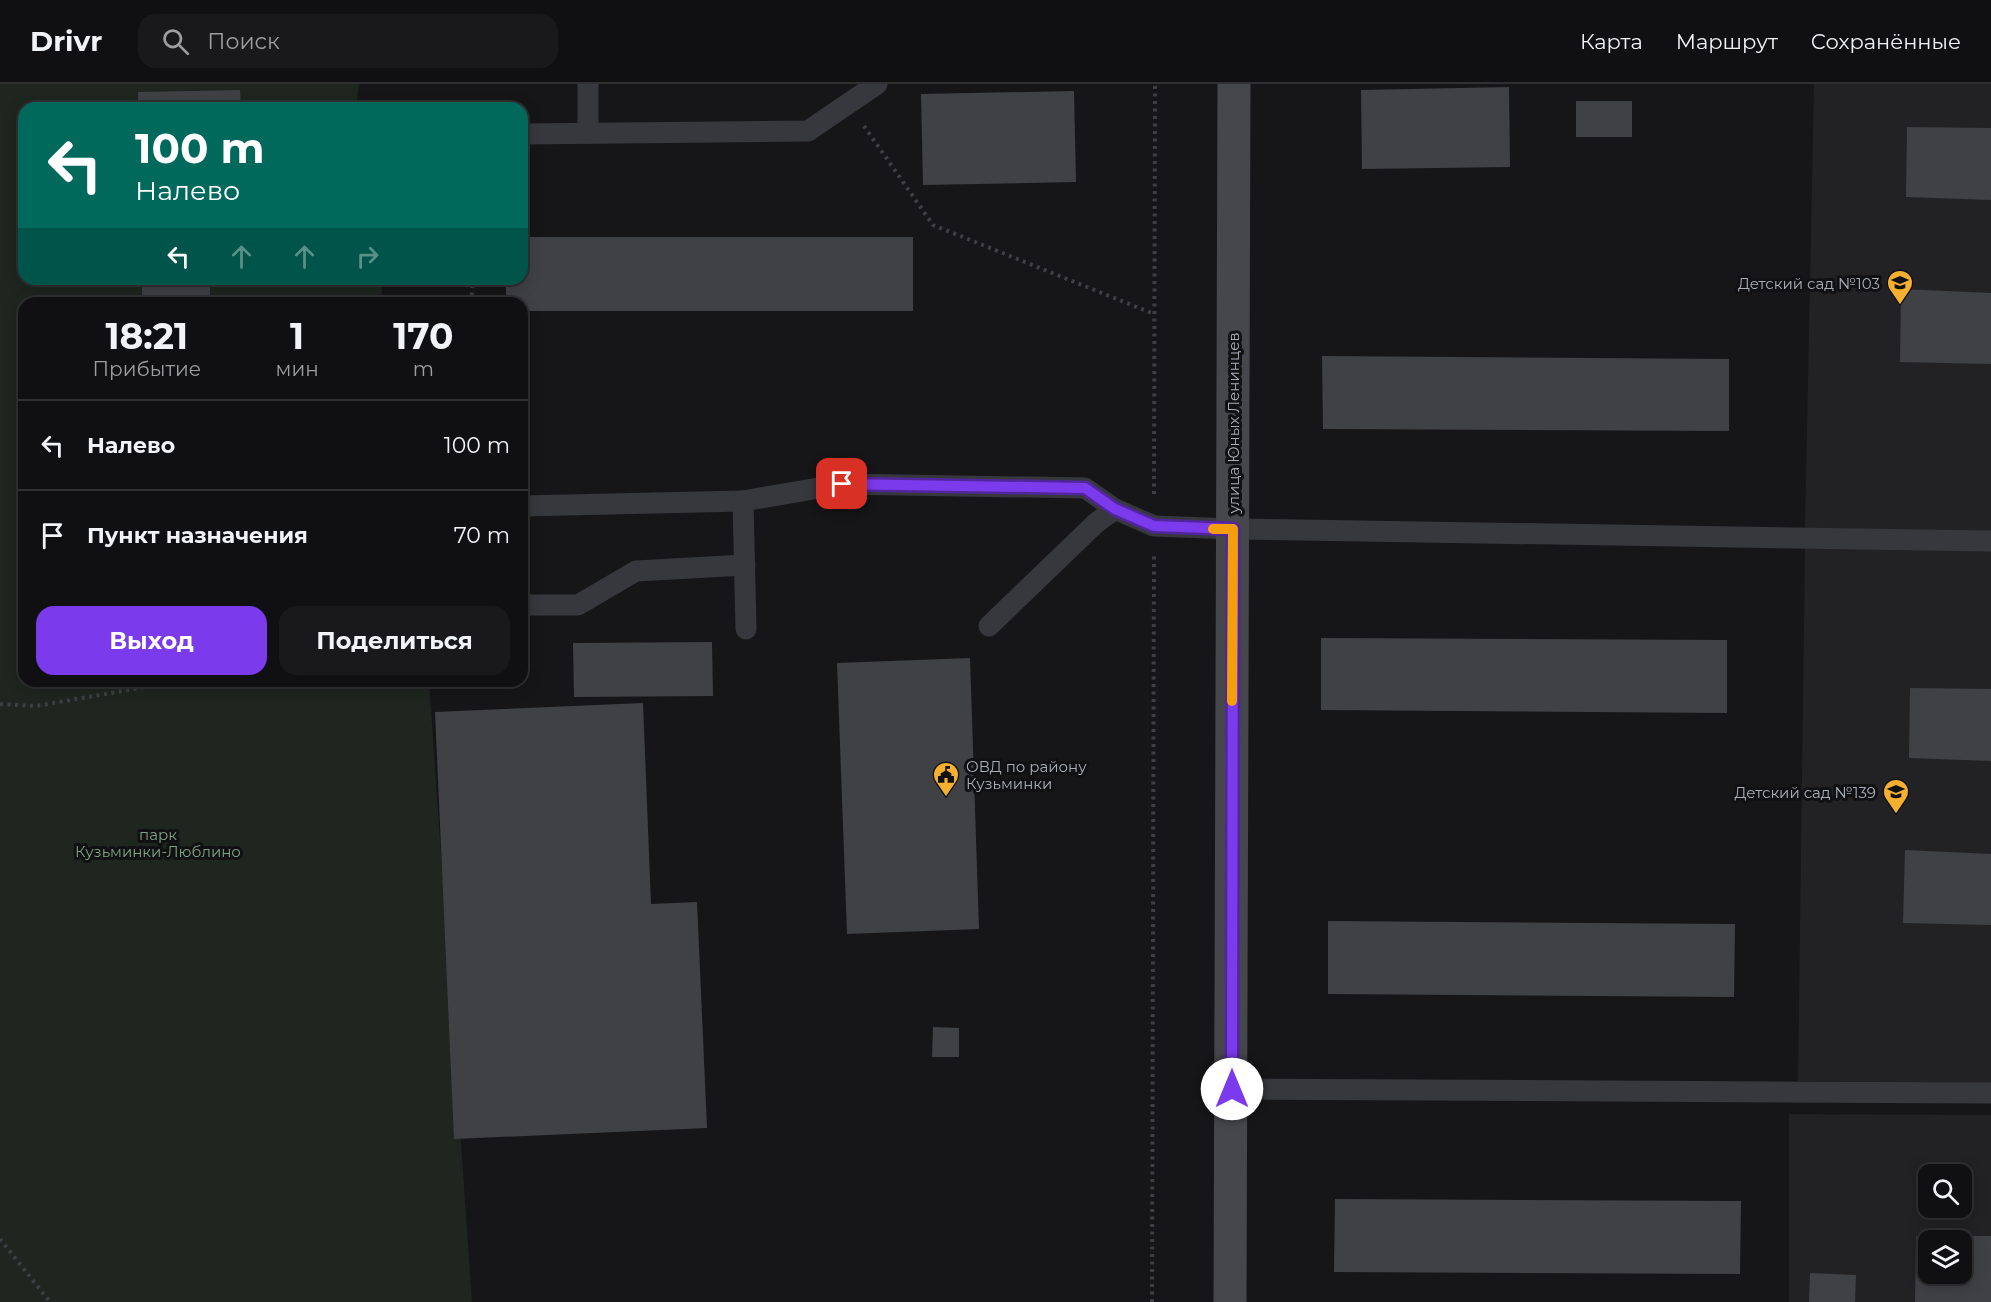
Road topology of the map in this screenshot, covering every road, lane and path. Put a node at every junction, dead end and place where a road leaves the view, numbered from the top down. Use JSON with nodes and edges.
{"nodes":[{"id":1,"x":588,"y":84,"type":"edge"},
{"id":2,"x":877,"y":84,"type":"edge"},
{"id":3,"x":1155,"y":84,"type":"edge"},
{"id":4,"x":1234,"y":84,"type":"edge"},
{"id":5,"x":848,"y":104,"type":"junction"},
{"id":6,"x":588,"y":133,"type":"junction"},
{"id":7,"x":528,"y":134,"type":"edge"},
{"id":8,"x":1155,"y":314,"type":"junction"},
{"id":9,"x":743,"y":501,"type":"junction"},
{"id":10,"x":528,"y":506,"type":"edge"},
{"id":11,"x":1115,"y":509,"type":"junction"},
{"id":12,"x":1154,"y":526,"type":"junction"},
{"id":13,"x":1233,"y":529,"type":"junction"},
{"id":14,"x":1991,"y":541,"type":"edge"},
{"id":15,"x":745,"y":565,"type":"junction"},
{"id":16,"x":528,"y":605,"type":"edge"},
{"id":17,"x":989,"y":626,"type":"dead end"},
{"id":18,"x":746,"y":629,"type":"dead end"},
{"id":19,"x":145,"y":687,"type":"edge"},
{"id":20,"x":0,"y":704,"type":"edge"},
{"id":21,"x":1232,"y":1089,"type":"junction"},
{"id":22,"x":1991,"y":1093,"type":"edge"},
{"id":23,"x":0,"y":1239,"type":"edge"},
{"id":24,"x":50,"y":1302,"type":"edge"},
{"id":25,"x":1152,"y":1302,"type":"edge"},
{"id":26,"x":1230,"y":1302,"type":"edge"}],
"edges":[{"from":1,"to":6,"type":"lane"},
{"from":2,"to":5,"type":"lane"},
{"from":3,"to":8,"type":"path"},
{"from":4,"to":13,"type":"main road","name":"улица Юных Ленинцев"},
{"from":5,"to":6,"type":"lane"},
{"from":5,"to":8,"type":"path"},
{"from":6,"to":7,"type":"lane"},
{"from":8,"to":12,"type":"path"},
{"from":9,"to":10,"type":"lane"},
{"from":9,"to":11,"type":"lane"},
{"from":9,"to":15,"type":"lane"},
{"from":11,"to":12,"type":"lane"},
{"from":11,"to":17,"type":"lane"},
{"from":12,"to":13,"type":"lane"},
{"from":12,"to":25,"type":"path"},
{"from":13,"to":14,"type":"lane"},
{"from":13,"to":21,"type":"main road","name":"улица Юных Ленинцев"},
{"from":15,"to":16,"type":"lane"},
{"from":15,"to":18,"type":"lane"},
{"from":19,"to":20,"type":"path"},
{"from":21,"to":22,"type":"lane"},
{"from":21,"to":26,"type":"main road","name":"улица Юных Ленинцев"},
{"from":23,"to":24,"type":"path"}]}
